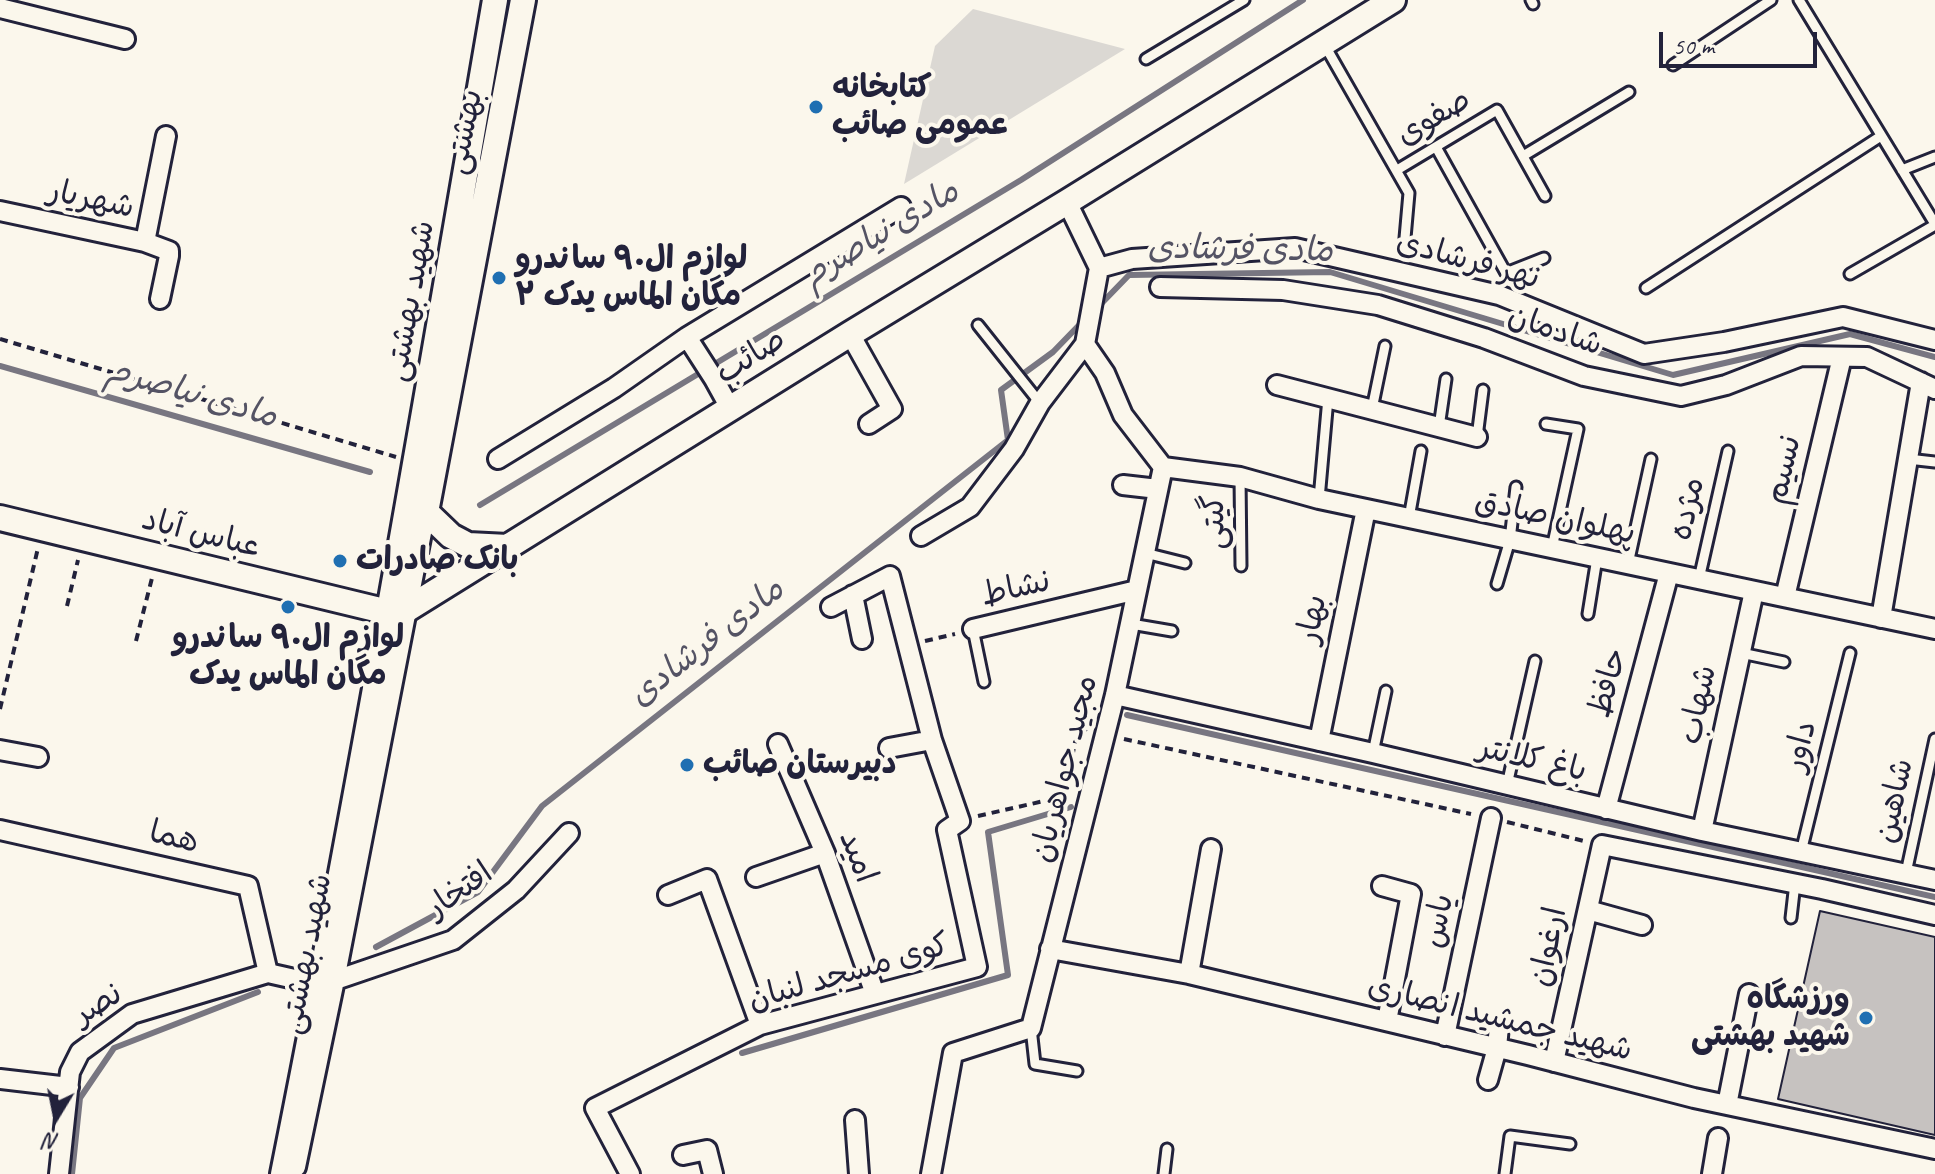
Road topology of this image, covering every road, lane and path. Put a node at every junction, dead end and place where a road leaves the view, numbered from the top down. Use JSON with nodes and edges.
{"nodes":[{"id":1,"x":495,"y":0,"type":"edge"},
{"id":2,"x":523,"y":0,"type":"edge"},
{"id":3,"x":1244,"y":0,"type":"edge"},
{"id":4,"x":1393,"y":0,"type":"edge"},
{"id":5,"x":1771,"y":0,"type":"edge"},
{"id":6,"x":1799,"y":0,"type":"edge"},
{"id":7,"x":0,"y":8,"type":"edge"},
{"id":8,"x":125,"y":39,"type":"dead end"},
{"id":9,"x":1323,"y":43,"type":"junction"},
{"id":10,"x":1146,"y":59,"type":"dead end"},
{"id":11,"x":1673,"y":65,"type":"dead end"},
{"id":12,"x":1629,"y":92,"type":"dead end"},
{"id":13,"x":166,"y":136,"type":"dead end"},
{"id":14,"x":1881,"y":136,"type":"junction"},
{"id":15,"x":1436,"y":147,"type":"junction"},
{"id":16,"x":1523,"y":156,"type":"junction"},
{"id":17,"x":1935,"y":157,"type":"edge"},
{"id":18,"x":1397,"y":170,"type":"junction"},
{"id":19,"x":1902,"y":170,"type":"junction"},
{"id":20,"x":1545,"y":196,"type":"dead end"},
{"id":21,"x":1067,"y":202,"type":"junction"},
{"id":22,"x":901,"y":207,"type":"dead end"},
{"id":23,"x":0,"y":211,"type":"edge"},
{"id":24,"x":1935,"y":224,"type":"edge"},
{"id":25,"x":1405,"y":238,"type":"dead end"},
{"id":26,"x":145,"y":242,"type":"junction"},
{"id":27,"x":1544,"y":258,"type":"dead end"},
{"id":28,"x":1099,"y":268,"type":"junction"},
{"id":29,"x":1850,"y":274,"type":"dead end"},
{"id":30,"x":1160,"y":287,"type":"dead end"},
{"id":31,"x":1646,"y":288,"type":"dead end"},
{"id":32,"x":160,"y":299,"type":"dead end"},
{"id":33,"x":978,"y":325,"type":"dead end"},
{"id":34,"x":850,"y":334,"type":"junction"},
{"id":35,"x":0,"y":339,"type":"edge"},
{"id":36,"x":1935,"y":340,"type":"edge"},
{"id":37,"x":691,"y":343,"type":"junction"},
{"id":38,"x":1085,"y":344,"type":"junction"},
{"id":39,"x":1385,"y":346,"type":"dead end"},
{"id":40,"x":1842,"y":357,"type":"junction"},
{"id":41,"x":1446,"y":379,"type":"dead end"},
{"id":42,"x":1277,"y":385,"type":"dead end"},
{"id":43,"x":1928,"y":386,"type":"edge"},
{"id":44,"x":1483,"y":390,"type":"dead end"},
{"id":45,"x":1328,"y":398,"type":"junction"},
{"id":46,"x":1040,"y":403,"type":"junction"},
{"id":47,"x":730,"y":408,"type":"junction"},
{"id":48,"x":1372,"y":410,"type":"junction"},
{"id":49,"x":869,"y":424,"type":"dead end"},
{"id":50,"x":1546,"y":424,"type":"dead end"},
{"id":51,"x":1439,"y":427,"type":"junction"},
{"id":52,"x":1477,"y":437,"type":"joint"},
{"id":53,"x":1421,"y":451,"type":"dead end"},
{"id":54,"x":1728,"y":451,"type":"dead end"},
{"id":55,"x":498,"y":459,"type":"dead end"},
{"id":56,"x":1651,"y":459,"type":"dead end"},
{"id":57,"x":1908,"y":459,"type":"junction"},
{"id":58,"x":1935,"y":462,"type":"edge"},
{"id":59,"x":416,"y":463,"type":"junction"},
{"id":60,"x":1163,"y":467,"type":"junction"},
{"id":61,"x":1240,"y":477,"type":"junction"},
{"id":62,"x":1123,"y":485,"type":"dead end"},
{"id":63,"x":1516,"y":487,"type":"dead end"},
{"id":64,"x":1158,"y":489,"type":"junction"},
{"id":65,"x":1319,"y":499,"type":"junction"},
{"id":66,"x":1366,"y":509,"type":"junction"},
{"id":67,"x":426,"y":512,"type":"junction"},
{"id":68,"x":0,"y":518,"type":"edge"},
{"id":69,"x":1409,"y":518,"type":"junction"},
{"id":70,"x":42,"y":528,"type":"junction"},
{"id":71,"x":921,"y":536,"type":"dead end"},
{"id":72,"x":84,"y":538,"type":"junction"},
{"id":73,"x":1510,"y":540,"type":"junction"},
{"id":74,"x":508,"y":547,"type":"junction"},
{"id":75,"x":1552,"y":548,"type":"junction"},
{"id":76,"x":1145,"y":553,"type":"junction"},
{"id":77,"x":158,"y":556,"type":"junction"},
{"id":78,"x":1597,"y":558,"type":"junction"},
{"id":79,"x":1185,"y":563,"type":"dead end"},
{"id":80,"x":1628,"y":564,"type":"junction"},
{"id":81,"x":1241,"y":566,"type":"dead end"},
{"id":82,"x":1669,"y":573,"type":"junction"},
{"id":83,"x":1699,"y":579,"type":"junction"},
{"id":84,"x":1497,"y":584,"type":"dead end"},
{"id":85,"x":1137,"y":590,"type":"junction"},
{"id":86,"x":1754,"y":591,"type":"junction"},
{"id":87,"x":853,"y":595,"type":"junction"},
{"id":88,"x":1785,"y":597,"type":"junction"},
{"id":89,"x":67,"y":606,"type":"dead end"},
{"id":90,"x":831,"y":607,"type":"dead end"},
{"id":91,"x":1588,"y":614,"type":"dead end"},
{"id":92,"x":399,"y":616,"type":"junction"},
{"id":93,"x":1881,"y":618,"type":"junction"},
{"id":94,"x":1131,"y":624,"type":"junction"},
{"id":95,"x":973,"y":629,"type":"junction"},
{"id":96,"x":1935,"y":629,"type":"edge"},
{"id":97,"x":1172,"y":631,"type":"dead end"},
{"id":98,"x":862,"y":639,"type":"dead end"},
{"id":99,"x":136,"y":641,"type":"dead end"},
{"id":100,"x":908,"y":645,"type":"junction"},
{"id":101,"x":1741,"y":653,"type":"junction"},
{"id":102,"x":1850,"y":653,"type":"dead end"},
{"id":103,"x":1535,"y":661,"type":"dead end"},
{"id":104,"x":1784,"y":662,"type":"dead end"},
{"id":105,"x":984,"y":682,"type":"dead end"},
{"id":106,"x":1386,"y":691,"type":"dead end"},
{"id":107,"x":1115,"y":695,"type":"junction"},
{"id":108,"x":0,"y":709,"type":"edge"},
{"id":109,"x":1105,"y":735,"type":"junction"},
{"id":110,"x":1935,"y":739,"type":"edge"},
{"id":111,"x":932,"y":740,"type":"junction"},
{"id":112,"x":1319,"y":741,"type":"junction"},
{"id":113,"x":778,"y":744,"type":"dead end"},
{"id":114,"x":889,"y":748,"type":"dead end"},
{"id":115,"x":0,"y":750,"type":"edge"},
{"id":116,"x":1373,"y":753,"type":"junction"},
{"id":117,"x":38,"y":757,"type":"dead end"},
{"id":118,"x":1507,"y":785,"type":"junction"},
{"id":119,"x":1606,"y":809,"type":"junction"},
{"id":120,"x":1491,"y":818,"type":"junction"},
{"id":121,"x":960,"y":821,"type":"junction"},
{"id":122,"x":0,"y":830,"type":"edge"},
{"id":123,"x":1702,"y":831,"type":"junction"},
{"id":124,"x":569,"y":833,"type":"dead end"},
{"id":125,"x":1602,"y":845,"type":"junction"},
{"id":126,"x":1211,"y":849,"type":"dead end"},
{"id":127,"x":1801,"y":852,"type":"junction"},
{"id":128,"x":825,"y":853,"type":"junction"},
{"id":129,"x":1906,"y":873,"type":"junction"},
{"id":130,"x":756,"y":877,"type":"dead end"},
{"id":131,"x":1935,"y":880,"type":"edge"},
{"id":132,"x":1795,"y":883,"type":"junction"},
{"id":133,"x":1382,"y":886,"type":"dead end"},
{"id":134,"x":668,"y":895,"type":"dead end"},
{"id":135,"x":1588,"y":910,"type":"junction"},
{"id":136,"x":1935,"y":915,"type":"edge"},
{"id":137,"x":1791,"y":918,"type":"dead end"},
{"id":138,"x":1642,"y":925,"type":"dead end"},
{"id":139,"x":1050,"y":949,"type":"junction"},
{"id":140,"x":268,"y":973,"type":"junction"},
{"id":141,"x":1189,"y":974,"type":"junction"},
{"id":142,"x":328,"y":982,"type":"junction"},
{"id":143,"x":875,"y":994,"type":"junction"},
{"id":144,"x":1749,"y":994,"type":"dead end"},
{"id":145,"x":1387,"y":1021,"type":"junction"},
{"id":146,"x":760,"y":1025,"type":"junction"},
{"id":147,"x":1499,"y":1026,"type":"dead end"},
{"id":148,"x":1031,"y":1028,"type":"junction"},
{"id":149,"x":1445,"y":1036,"type":"junction"},
{"id":150,"x":1497,"y":1048,"type":"junction"},
{"id":151,"x":1554,"y":1062,"type":"junction"},
{"id":152,"x":1077,"y":1071,"type":"dead end"},
{"id":153,"x":0,"y":1079,"type":"edge"},
{"id":154,"x":1488,"y":1080,"type":"dead end"},
{"id":155,"x":69,"y":1087,"type":"junction"},
{"id":156,"x":1727,"y":1105,"type":"junction"},
{"id":157,"x":855,"y":1120,"type":"dead end"},
{"id":158,"x":1718,"y":1138,"type":"dead end"},
{"id":159,"x":1570,"y":1144,"type":"dead end"},
{"id":160,"x":1167,"y":1149,"type":"dead end"},
{"id":161,"x":1935,"y":1149,"type":"edge"},
{"id":162,"x":683,"y":1155,"type":"dead end"},
{"id":163,"x":59,"y":1174,"type":"edge"},
{"id":164,"x":283,"y":1174,"type":"edge"},
{"id":165,"x":295,"y":1174,"type":"edge"},
{"id":166,"x":630,"y":1174,"type":"edge"},
{"id":167,"x":713,"y":1174,"type":"edge"},
{"id":168,"x":859,"y":1174,"type":"edge"},
{"id":169,"x":931,"y":1174,"type":"edge"},
{"id":170,"x":1164,"y":1174,"type":"edge"},
{"id":171,"x":1505,"y":1174,"type":"edge"},
{"id":172,"x":1712,"y":1174,"type":"edge"}],
"edges":[{"from":1,"to":59,"type":"main road","name":"شهید بهشتی"},
{"from":2,"to":67,"type":"main road","name":"بهشتی"},
{"from":3,"to":10,"type":"lane"},
{"from":4,"to":9,"type":"main road","name":"صائب"},
{"from":5,"to":11,"type":"lane"},
{"from":6,"to":14,"type":"lane"},
{"from":7,"to":8,"type":"street"},
{"from":9,"to":18,"type":"lane","name":"صفوی"},
{"from":9,"to":21,"type":"main road","name":"صائب"},
{"from":12,"to":16,"type":"lane"},
{"from":13,"to":26,"type":"street"},
{"from":14,"to":19,"type":"lane"},
{"from":14,"to":31,"type":"lane"},
{"from":15,"to":16,"type":"lane","name":"صفوی"},
{"from":15,"to":18,"type":"lane","name":"صفوی"},
{"from":15,"to":27,"type":"lane"},
{"from":16,"to":20,"type":"lane","name":"صفوی"},
{"from":17,"to":19,"type":"lane"},
{"from":18,"to":25,"type":"lane"},
{"from":19,"to":24,"type":"lane"},
{"from":21,"to":28,"type":"street"},
{"from":21,"to":34,"type":"main road","name":"صائب"},
{"from":22,"to":37,"type":"street"},
{"from":23,"to":26,"type":"street","name":"شهریار"},
{"from":24,"to":29,"type":"lane"},
{"from":26,"to":32,"type":"street","name":"شهریار"},
{"from":28,"to":36,"type":"street","name":"نهر فرشادی"},
{"from":28,"to":38,"type":"street"},
{"from":30,"to":40,"type":"street","name":"شادمان"},
{"from":33,"to":46,"type":"lane"},
{"from":34,"to":47,"type":"main road","name":"صائب"},
{"from":34,"to":49,"type":"street"},
{"from":35,"to":59,"type":"path"},
{"from":37,"to":47,"type":"street"},
{"from":37,"to":55,"type":"street"},
{"from":38,"to":46,"type":"street"},
{"from":38,"to":60,"type":"street"},
{"from":39,"to":48,"type":"lane"},
{"from":40,"to":43,"type":"street","name":"شادمان"},
{"from":40,"to":88,"type":"street","name":"نسیم"},
{"from":41,"to":51,"type":"lane"},
{"from":42,"to":45,"type":"street"},
{"from":43,"to":57,"type":"street","name":"شادمان"},
{"from":44,"to":52,"type":"lane"},
{"from":45,"to":48,"type":"street"},
{"from":45,"to":65,"type":"lane"},
{"from":46,"to":71,"type":"street"},
{"from":47,"to":74,"type":"main road","name":"صائب"},
{"from":48,"to":51,"type":"street"},
{"from":50,"to":75,"type":"lane"},
{"from":51,"to":52,"type":"street"},
{"from":53,"to":69,"type":"lane"},
{"from":54,"to":83,"type":"lane","name":"مژده"},
{"from":56,"to":80,"type":"lane"},
{"from":57,"to":58,"type":"lane"},
{"from":57,"to":93,"type":"street","name":"شادمان"},
{"from":59,"to":92,"type":"main road","name":"شهید بهشتی"},
{"from":60,"to":61,"type":"street","name":"پهلوان صادق"},
{"from":60,"to":64,"type":"street","name":"مجید جواهریان"},
{"from":61,"to":65,"type":"street","name":"پهلوان صادق"},
{"from":61,"to":81,"type":"lane","name":"گیتی"},
{"from":62,"to":64,"type":"street"},
{"from":63,"to":73,"type":"lane"},
{"from":64,"to":76,"type":"street","name":"مجید جواهریان"},
{"from":65,"to":66,"type":"street","name":"پهلوان صادق"},
{"from":66,"to":69,"type":"street","name":"پهلوان صادق"},
{"from":66,"to":112,"type":"street","name":"بهار"},
{"from":67,"to":74,"type":"main road"},
{"from":67,"to":92,"type":"street"},
{"from":68,"to":70,"type":"main road","name":"عباس آباد"},
{"from":69,"to":73,"type":"street","name":"پهلوان صادق"},
{"from":70,"to":72,"type":"main road","name":"عباس آباد"},
{"from":70,"to":108,"type":"path"},
{"from":72,"to":77,"type":"main road","name":"عباس آباد"},
{"from":72,"to":89,"type":"path"},
{"from":73,"to":75,"type":"street","name":"پهلوان صادق"},
{"from":73,"to":84,"type":"lane"},
{"from":74,"to":92,"type":"main road","name":"صائب"},
{"from":75,"to":78,"type":"street","name":"پهلوان صادق"},
{"from":76,"to":79,"type":"lane"},
{"from":76,"to":85,"type":"street","name":"مجید جواهریان"},
{"from":77,"to":92,"type":"main road","name":"عباس آباد"},
{"from":77,"to":99,"type":"path"},
{"from":78,"to":80,"type":"street","name":"پهلوان صادق"},
{"from":78,"to":91,"type":"lane"},
{"from":80,"to":82,"type":"street","name":"پهلوان صادق"},
{"from":82,"to":83,"type":"street","name":"پهلوان صادق"},
{"from":82,"to":119,"type":"street","name":"حافظ"},
{"from":83,"to":86,"type":"street","name":"پهلوان صادق"},
{"from":85,"to":94,"type":"street","name":"مجید جواهریان"},
{"from":85,"to":95,"type":"street","name":"نشاط"},
{"from":86,"to":88,"type":"street","name":"پهلوان صادق"},
{"from":86,"to":101,"type":"street","name":"شهاب"},
{"from":87,"to":90,"type":"street"},
{"from":87,"to":98,"type":"street"},
{"from":87,"to":100,"type":"street"},
{"from":88,"to":93,"type":"street","name":"پهلوان صادق"},
{"from":92,"to":142,"type":"main road","name":"شهید بهشتی"},
{"from":93,"to":96,"type":"street","name":"پهلوان صادق"},
{"from":94,"to":97,"type":"lane"},
{"from":94,"to":107,"type":"street","name":"مجید جواهریان"},
{"from":95,"to":100,"type":"path","name":"نشاط"},
{"from":95,"to":105,"type":"lane"},
{"from":100,"to":111,"type":"street"},
{"from":101,"to":104,"type":"lane"},
{"from":101,"to":123,"type":"street","name":"شهاب"},
{"from":102,"to":127,"type":"lane","name":"داور"},
{"from":103,"to":118,"type":"lane"},
{"from":106,"to":116,"type":"lane"},
{"from":107,"to":109,"type":"street","name":"مجید جواهریان"},
{"from":107,"to":112,"type":"street","name":"باغ کلانتر"},
{"from":107,"to":121,"type":"path"},
{"from":109,"to":120,"type":"path"},
{"from":109,"to":139,"type":"street","name":"مجید جواهریان"},
{"from":110,"to":129,"type":"lane","name":"شاهین"},
{"from":111,"to":114,"type":"street"},
{"from":111,"to":121,"type":"street"},
{"from":112,"to":116,"type":"street","name":"باغ کلانتر"},
{"from":113,"to":128,"type":"street","name":"امید"},
{"from":115,"to":117,"type":"street"},
{"from":116,"to":118,"type":"street","name":"باغ کلانتر"},
{"from":118,"to":119,"type":"street","name":"باغ کلانتر"},
{"from":119,"to":123,"type":"street","name":"باغ کلانتر"},
{"from":120,"to":125,"type":"path"},
{"from":120,"to":149,"type":"street","name":"یاس"},
{"from":121,"to":143,"type":"street","name":"کوی مسجد لنبان"},
{"from":122,"to":140,"type":"street","name":"هما"},
{"from":123,"to":127,"type":"street","name":"باغ کلانتر"},
{"from":124,"to":142,"type":"street","name":"افتخار"},
{"from":125,"to":132,"type":"street"},
{"from":125,"to":135,"type":"street","name":"ارغوان"},
{"from":126,"to":141,"type":"street"},
{"from":127,"to":129,"type":"street","name":"باغ کلانتر"},
{"from":128,"to":130,"type":"street"},
{"from":128,"to":143,"type":"street","name":"امید"},
{"from":129,"to":131,"type":"street","name":"باغ کلانتر"},
{"from":132,"to":136,"type":"street"},
{"from":132,"to":137,"type":"lane"},
{"from":133,"to":145,"type":"street"},
{"from":134,"to":146,"type":"street"},
{"from":135,"to":138,"type":"street"},
{"from":135,"to":151,"type":"street","name":"ارغوان"},
{"from":139,"to":141,"type":"street","name":"شهید جمشید انصاری"},
{"from":139,"to":148,"type":"street","name":"مجید جواهریان"},
{"from":140,"to":142,"type":"street"},
{"from":140,"to":155,"type":"street","name":"نصر"},
{"from":141,"to":145,"type":"street","name":"شهید جمشید انصاری"},
{"from":142,"to":164,"type":"main road","name":"شهید بهشتی"},
{"from":142,"to":165,"type":"street","name":"شهید بهشتی"},
{"from":143,"to":146,"type":"street","name":"کوی مسجد لنبان"},
{"from":144,"to":156,"type":"street"},
{"from":145,"to":149,"type":"street","name":"شهید جمشید انصاری"},
{"from":146,"to":166,"type":"street","name":"کوی مسجد لنبان"},
{"from":147,"to":150,"type":"street"},
{"from":148,"to":152,"type":"lane"},
{"from":148,"to":169,"type":"street"},
{"from":149,"to":150,"type":"street","name":"شهید جمشید انصاری"},
{"from":150,"to":151,"type":"street","name":"شهید جمشید انصاری"},
{"from":150,"to":154,"type":"street"},
{"from":151,"to":156,"type":"street","name":"شهید جمشید انصاری"},
{"from":153,"to":155,"type":"street"},
{"from":155,"to":163,"type":"street","name":"نصر"},
{"from":156,"to":161,"type":"street","name":"شهید جمشید انصاری"},
{"from":157,"to":168,"type":"street"},
{"from":158,"to":172,"type":"street"},
{"from":159,"to":171,"type":"lane"},
{"from":160,"to":170,"type":"lane"},
{"from":162,"to":167,"type":"street"}]}
